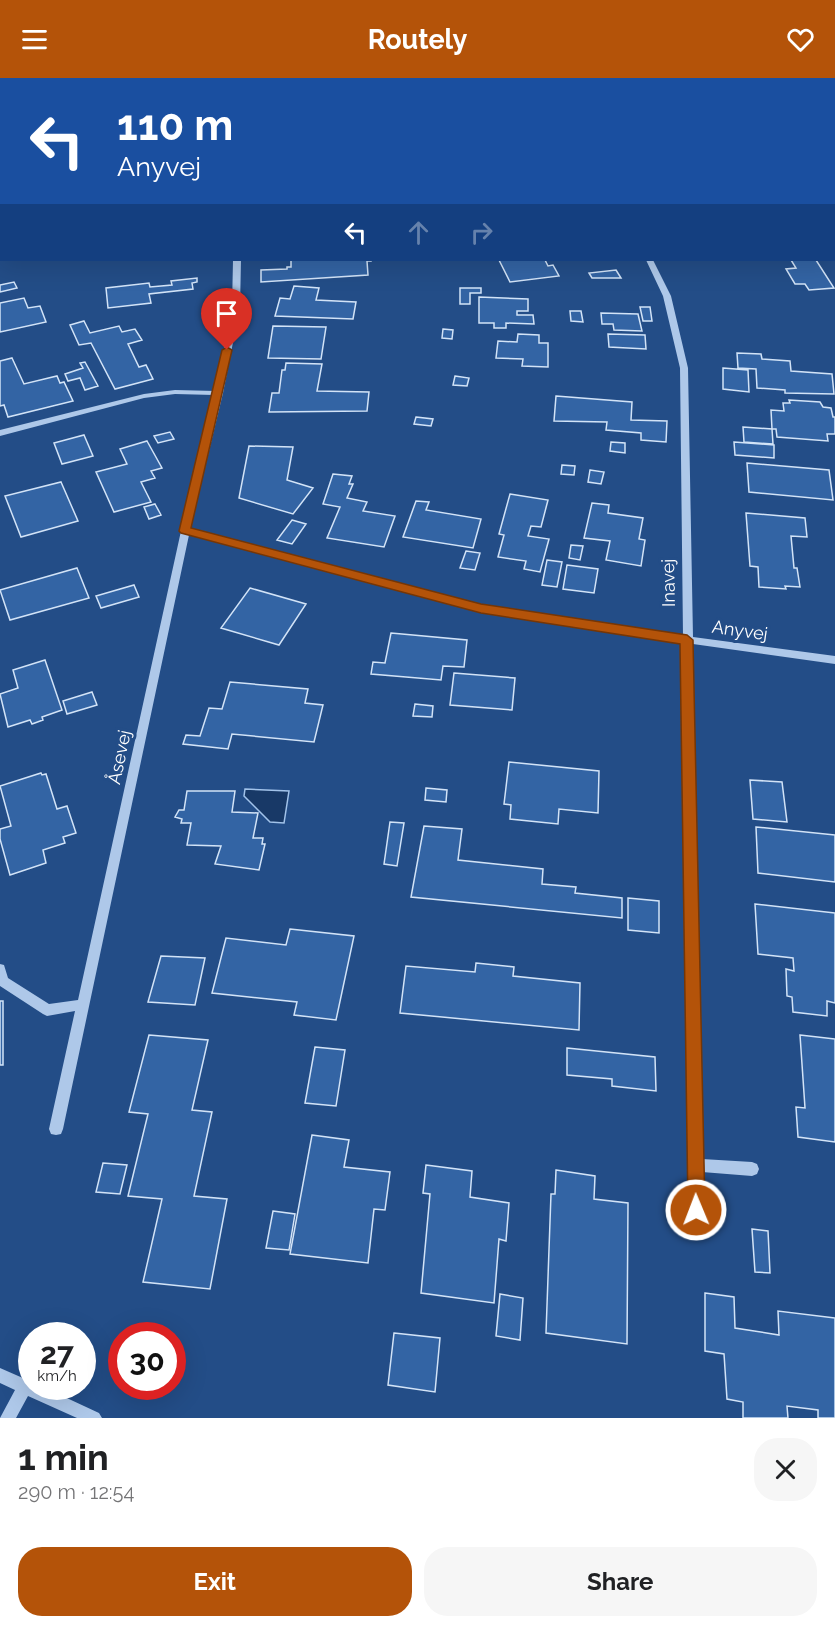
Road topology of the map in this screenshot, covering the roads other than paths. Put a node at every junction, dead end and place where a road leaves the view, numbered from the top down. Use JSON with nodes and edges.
{"nodes":[{"id":1,"x":237,"y":261,"type":"edge"},
{"id":2,"x":650,"y":261,"type":"edge"},
{"id":3,"x":219,"y":393,"type":"junction"},
{"id":4,"x":0,"y":433,"type":"edge"},
{"id":5,"x":185,"y":531,"type":"junction"},
{"id":6,"x":687,"y":640,"type":"junction"},
{"id":7,"x":835,"y":660,"type":"edge"},
{"id":8,"x":0,"y":969,"type":"edge"},
{"id":9,"x":81,"y":1005,"type":"junction"},
{"id":10,"x":56,"y":1129,"type":"dead end"},
{"id":11,"x":696,"y":1165,"type":"junction"},
{"id":12,"x":752,"y":1169,"type":"dead end"},
{"id":13,"x":696,"y":1210,"type":"dead end"},
{"id":14,"x":0,"y":1375,"type":"edge"},
{"id":15,"x":18,"y":1385,"type":"edge"},
{"id":16,"x":18,"y":1399,"type":"edge"},
{"id":17,"x":52,"y":1400,"type":"edge"},
{"id":18,"x":8,"y":1418,"type":"edge"},
{"id":19,"x":94,"y":1418,"type":"edge"}],
"edges":[{"from":1,"to":3,"type":"street","name":"Åsevej"},
{"from":2,"to":6,"type":"street","name":"Inavej"},
{"from":3,"to":4,"type":"street"},
{"from":3,"to":5,"type":"street","name":"Åsevej"},
{"from":5,"to":6,"type":"street","name":"Anyvej"},
{"from":5,"to":9,"type":"street","name":"Åsevej"},
{"from":6,"to":7,"type":"street","name":"Anyvej"},
{"from":6,"to":11,"type":"street","name":"Inavej"},
{"from":8,"to":9,"type":"street"},
{"from":9,"to":10,"type":"street","name":"Åsevej"},
{"from":11,"to":12,"type":"street"},
{"from":11,"to":13,"type":"street","name":"Inavej"},
{"from":14,"to":15,"type":"street"},
{"from":16,"to":18,"type":"street"},
{"from":17,"to":19,"type":"street"}]}
